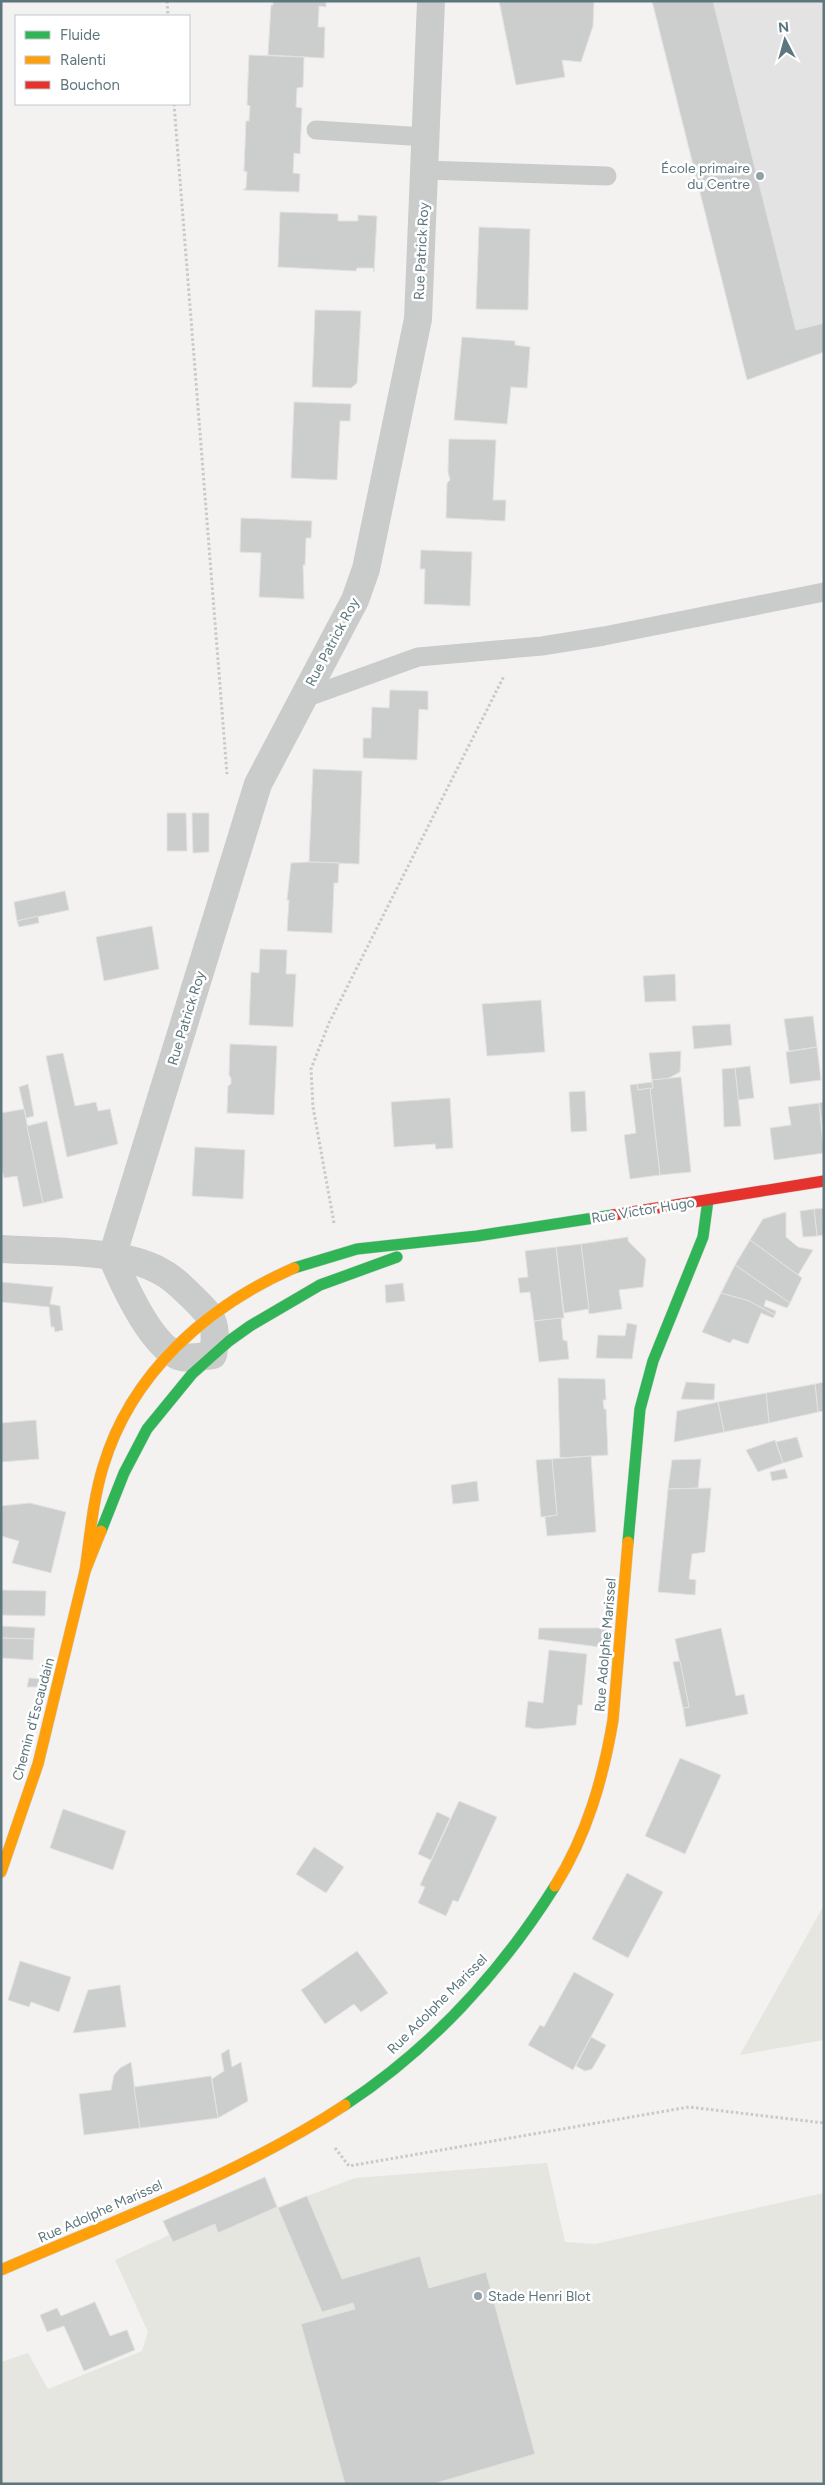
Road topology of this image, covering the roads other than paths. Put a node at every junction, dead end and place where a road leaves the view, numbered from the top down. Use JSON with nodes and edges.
{"nodes":[{"id":1,"x":430,"y":1,"type":"edge"},
{"id":2,"x":316,"y":130,"type":"dead end"},
{"id":3,"x":425,"y":137,"type":"junction"},
{"id":4,"x":425,"y":170,"type":"junction"},
{"id":5,"x":607,"y":176,"type":"dead end"},
{"id":6,"x":824,"y":592,"type":"edge"},
{"id":7,"x":302,"y":699,"type":"junction"},
{"id":8,"x":824,"y":1181,"type":"edge"},
{"id":9,"x":708,"y":1200,"type":"junction"},
{"id":10,"x":463,"y":1238,"type":"junction"},
{"id":11,"x":1,"y":1249,"type":"edge"},
{"id":12,"x":112,"y":1257,"type":"junction"},
{"id":13,"x":210,"y":1315,"type":"junction"},
{"id":14,"x":179,"y":1343,"type":"junction"},
{"id":15,"x":213,"y":1355,"type":"junction"},
{"id":16,"x":86,"y":1571,"type":"junction"},
{"id":17,"x":1,"y":1872,"type":"edge"},
{"id":18,"x":1,"y":2270,"type":"edge"}],
"edges":[{"from":1,"to":3,"type":"street","name":"Rue Patrick Roy"},
{"from":2,"to":3,"type":"lane"},
{"from":3,"to":4,"type":"street","name":"Rue Patrick Roy"},
{"from":4,"to":5,"type":"lane"},
{"from":4,"to":7,"type":"street","name":"Rue Patrick Roy"},
{"from":6,"to":7,"type":"lane"},
{"from":7,"to":12,"type":"street","name":"Rue Patrick Roy"},
{"from":8,"to":9,"type":"street","name":"Rue Victor Hugo"},
{"from":9,"to":10,"type":"street","name":"Rue Victor Hugo"},
{"from":9,"to":18,"type":"street","name":"Rue Adolphe Marissel"},
{"from":10,"to":13,"type":"street","name":"Rue Victor Hugo"},
{"from":10,"to":15,"type":"street","name":"Rue Victor Hugo"},
{"from":11,"to":12,"type":"street"},
{"from":12,"to":13,"type":"street"},
{"from":12,"to":14,"type":"street"},
{"from":13,"to":14,"type":"street","name":"Rue Victor Hugo"},
{"from":13,"to":15,"type":"street"},
{"from":14,"to":15,"type":"street"},
{"from":14,"to":16,"type":"street","name":"Chemin d'Escaudain"},
{"from":15,"to":16,"type":"street","name":"Chemin d'Escaudain"},
{"from":16,"to":17,"type":"street","name":"Chemin d'Escaudain"}]}
